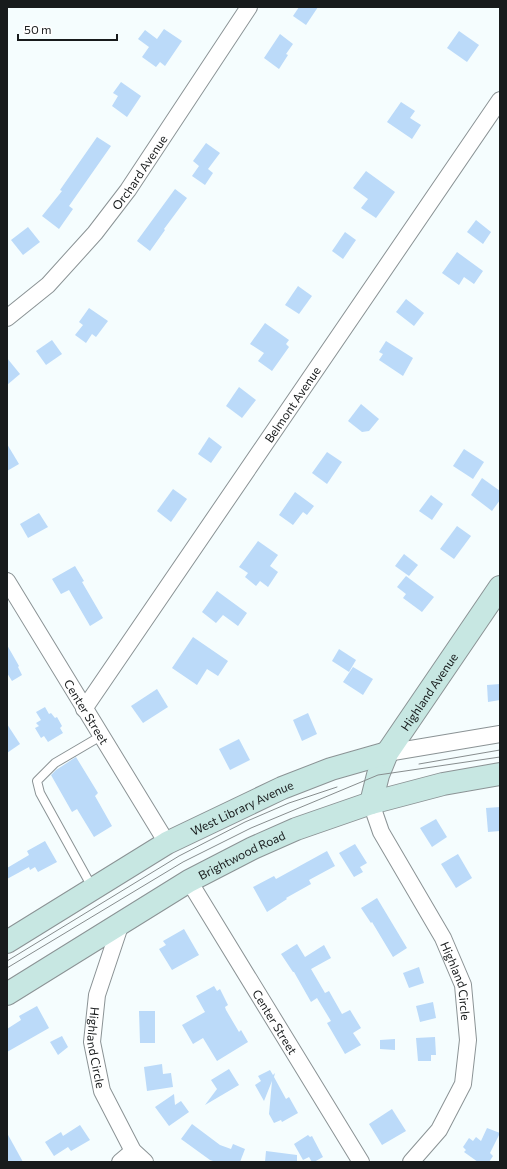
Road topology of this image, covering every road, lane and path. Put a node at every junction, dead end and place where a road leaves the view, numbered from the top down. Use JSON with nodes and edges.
{"nodes":[{"id":1,"x":249,"y":7,"type":"edge"},
{"id":2,"x":500,"y":100,"type":"edge"},
{"id":3,"x":7,"y":318,"type":"edge"},
{"id":4,"x":7,"y":581,"type":"edge"},
{"id":5,"x":500,"y":586,"type":"edge"},
{"id":6,"x":84,"y":709,"type":"junction"},
{"id":7,"x":500,"y":734,"type":"edge"},
{"id":8,"x":100,"y":736,"type":"junction"},
{"id":9,"x":388,"y":753,"type":"junction"},
{"id":10,"x":500,"y":774,"type":"edge"},
{"id":11,"x":371,"y":803,"type":"junction"},
{"id":12,"x":167,"y":843,"type":"junction"},
{"id":13,"x":189,"y":881,"type":"junction"},
{"id":14,"x":93,"y":888,"type":"junction"},
{"id":15,"x":121,"y":923,"type":"junction"},
{"id":16,"x":7,"y":942,"type":"edge"},
{"id":17,"x":7,"y":994,"type":"edge"},
{"id":18,"x":133,"y":1151,"type":"junction"},
{"id":19,"x":120,"y":1162,"type":"edge"},
{"id":20,"x":145,"y":1162,"type":"edge"},
{"id":21,"x":361,"y":1162,"type":"edge"},
{"id":22,"x":411,"y":1162,"type":"edge"}],
"edges":[{"from":1,"to":3,"type":"street","name":"Orchard Avenue"},
{"from":2,"to":6,"type":"street","name":"Belmont Avenue"},
{"from":4,"to":6,"type":"street","name":"Center Street"},
{"from":5,"to":9,"type":"street","name":"Highland Avenue"},
{"from":6,"to":8,"type":"street","name":"Center Street"},
{"from":7,"to":9,"type":"street","name":"West Library Avenue"},
{"from":8,"to":12,"type":"street","name":"Center Street"},
{"from":8,"to":14,"type":"lane"},
{"from":9,"to":11,"type":"street","name":"Highland Avenue"},
{"from":9,"to":12,"type":"street","name":"West Library Avenue"},
{"from":10,"to":11,"type":"street","name":"Brightwood Road"},
{"from":11,"to":13,"type":"street","name":"Brightwood Road"},
{"from":11,"to":22,"type":"street","name":"Highland Circle"},
{"from":12,"to":14,"type":"street","name":"West Library Avenue"},
{"from":13,"to":15,"type":"street","name":"Brightwood Road"},
{"from":13,"to":21,"type":"street","name":"Center Street"},
{"from":14,"to":16,"type":"street","name":"West Library Avenue"},
{"from":15,"to":17,"type":"street","name":"Brightwood Road"},
{"from":15,"to":18,"type":"street","name":"Highland Circle"},
{"from":18,"to":19,"type":"street"},
{"from":18,"to":20,"type":"street","name":"Highland Circle"}]}
